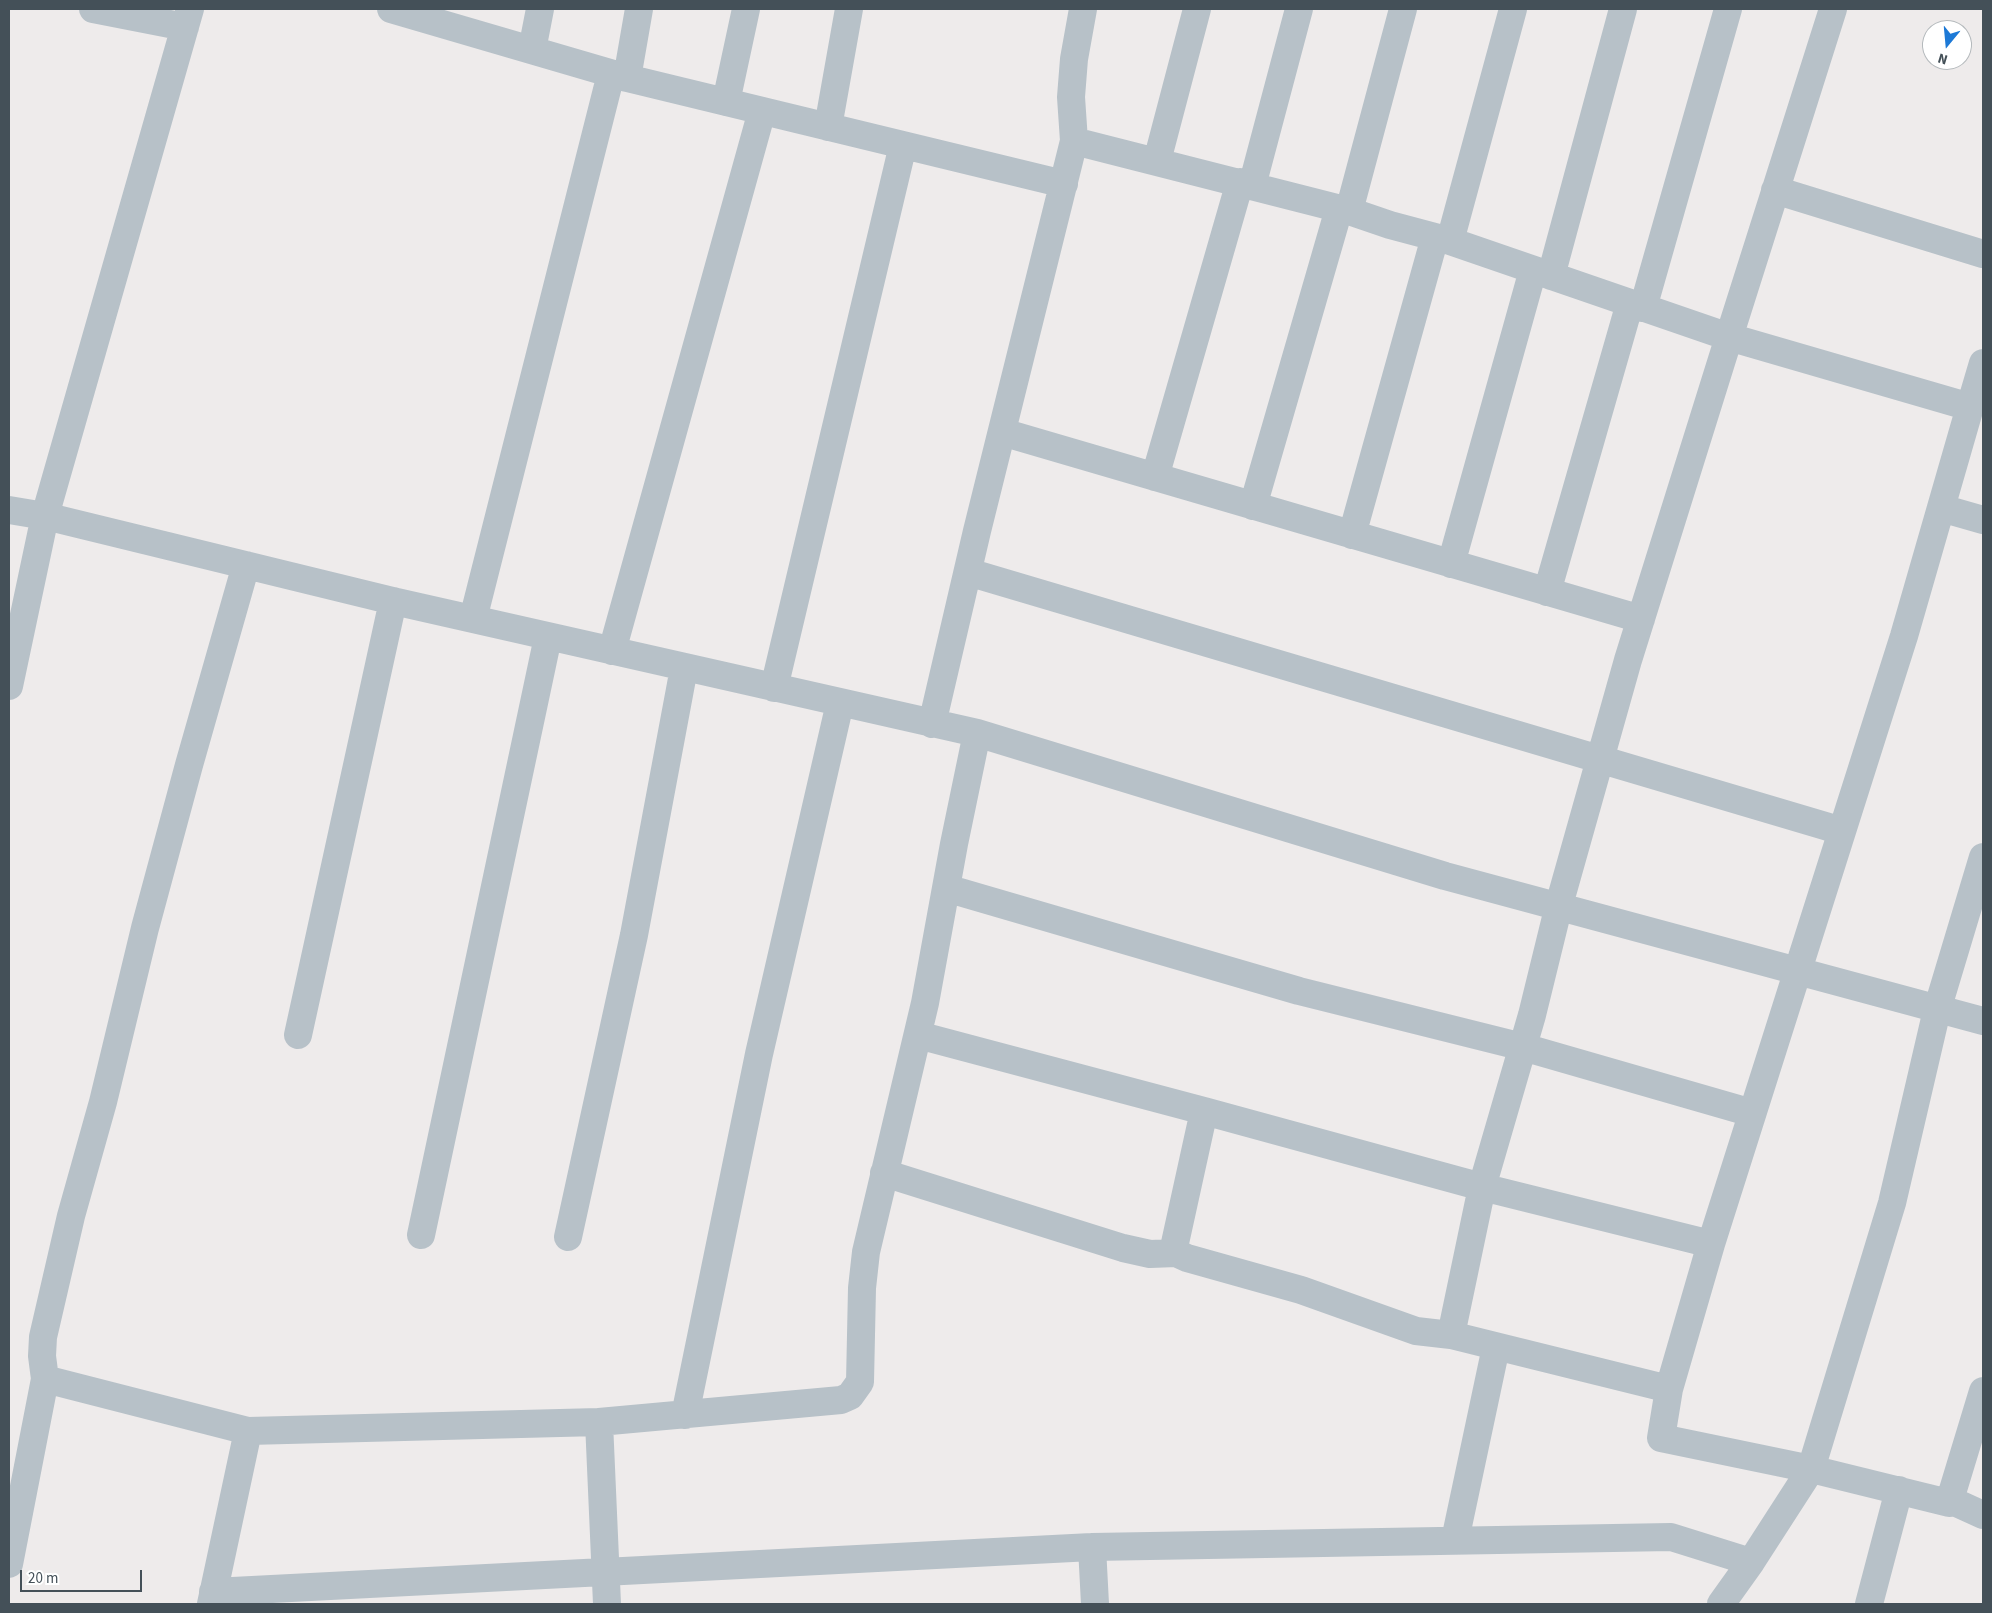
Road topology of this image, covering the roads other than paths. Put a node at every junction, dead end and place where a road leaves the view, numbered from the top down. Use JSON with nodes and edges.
{"nodes":[{"id":1,"x":93,"y":9,"type":"edge"},
{"id":2,"x":391,"y":9,"type":"edge"},
{"id":3,"x":540,"y":9,"type":"edge"},
{"id":4,"x":639,"y":9,"type":"edge"},
{"id":5,"x":746,"y":9,"type":"edge"},
{"id":6,"x":850,"y":9,"type":"edge"},
{"id":7,"x":1084,"y":9,"type":"edge"},
{"id":8,"x":1197,"y":9,"type":"edge"},
{"id":9,"x":1299,"y":9,"type":"edge"},
{"id":10,"x":1403,"y":9,"type":"edge"},
{"id":11,"x":1513,"y":9,"type":"edge"},
{"id":12,"x":1624,"y":9,"type":"edge"},
{"id":13,"x":1728,"y":9,"type":"edge"},
{"id":14,"x":1833,"y":9,"type":"edge"},
{"id":15,"x":430,"y":14,"type":"edge"},
{"id":16,"x":187,"y":18,"type":"edge"},
{"id":17,"x":532,"y":50,"type":"junction"},
{"id":18,"x":619,"y":76,"type":"junction"},
{"id":19,"x":726,"y":102,"type":"junction"},
{"id":20,"x":762,"y":111,"type":"junction"},
{"id":21,"x":828,"y":126,"type":"junction"},
{"id":22,"x":1074,"y":141,"type":"junction"},
{"id":23,"x":903,"y":145,"type":"junction"},
{"id":24,"x":1157,"y":161,"type":"junction"},
{"id":25,"x":1064,"y":184,"type":"junction"},
{"id":26,"x":1246,"y":184,"type":"junction"},
{"id":27,"x":1775,"y":190,"type":"junction"},
{"id":28,"x":1344,"y":210,"type":"junction"},
{"id":29,"x":1443,"y":239,"type":"junction"},
{"id":30,"x":1983,"y":254,"type":"edge"},
{"id":31,"x":1542,"y":273,"type":"junction"},
{"id":32,"x":1636,"y":305,"type":"junction"},
{"id":33,"x":1728,"y":337,"type":"junction"},
{"id":34,"x":1983,"y":363,"type":"edge"},
{"id":35,"x":1970,"y":407,"type":"junction"},
{"id":36,"x":1002,"y":432,"type":"junction"},
{"id":37,"x":1155,"y":477,"type":"junction"},
{"id":38,"x":1253,"y":506,"type":"junction"},
{"id":39,"x":1942,"y":508,"type":"junction"},
{"id":40,"x":9,"y":510,"type":"edge"},
{"id":41,"x":45,"y":516,"type":"junction"},
{"id":42,"x":1983,"y":520,"type":"edge"},
{"id":43,"x":1352,"y":535,"type":"junction"},
{"id":44,"x":1451,"y":564,"type":"junction"},
{"id":45,"x":246,"y":565,"type":"junction"},
{"id":46,"x":968,"y":572,"type":"junction"},
{"id":47,"x":1547,"y":592,"type":"junction"},
{"id":48,"x":392,"y":601,"type":"junction"},
{"id":49,"x":473,"y":619,"type":"junction"},
{"id":50,"x":1641,"y":620,"type":"junction"},
{"id":51,"x":548,"y":637,"type":"junction"},
{"id":52,"x":612,"y":651,"type":"junction"},
{"id":53,"x":684,"y":668,"type":"junction"},
{"id":54,"x":9,"y":686,"type":"edge"},
{"id":55,"x":774,"y":688,"type":"junction"},
{"id":56,"x":840,"y":703,"type":"junction"},
{"id":57,"x":932,"y":724,"type":"junction"},
{"id":58,"x":977,"y":732,"type":"junction"},
{"id":59,"x":1600,"y":759,"type":"junction"},
{"id":60,"x":1842,"y":830,"type":"junction"},
{"id":61,"x":1983,"y":857,"type":"edge"},
{"id":62,"x":946,"y":888,"type":"junction"},
{"id":63,"x":1559,"y":905,"type":"junction"},
{"id":64,"x":1798,"y":970,"type":"junction"},
{"id":65,"x":1937,"y":1010,"type":"junction"},
{"id":66,"x":1983,"y":1021,"type":"edge"},
{"id":67,"x":918,"y":1034,"type":"junction"},
{"id":68,"x":298,"y":1035,"type":"dead end"},
{"id":69,"x":1523,"y":1047,"type":"junction"},
{"id":70,"x":1204,"y":1111,"type":"junction"},
{"id":71,"x":1752,"y":1113,"type":"junction"},
{"id":72,"x":884,"y":1173,"type":"junction"},
{"id":73,"x":1482,"y":1187,"type":"junction"},
{"id":74,"x":421,"y":1236,"type":"dead end"},
{"id":75,"x":568,"y":1237,"type":"dead end"},
{"id":76,"x":1711,"y":1244,"type":"junction"},
{"id":77,"x":1176,"y":1253,"type":"junction"},
{"id":78,"x":1451,"y":1335,"type":"junction"},
{"id":79,"x":1496,"y":1347,"type":"junction"},
{"id":80,"x":45,"y":1379,"type":"junction"},
{"id":81,"x":1669,"y":1390,"type":"junction"},
{"id":82,"x":1983,"y":1391,"type":"edge"},
{"id":83,"x":685,"y":1414,"type":"junction"},
{"id":84,"x":599,"y":1422,"type":"junction"},
{"id":85,"x":248,"y":1431,"type":"junction"},
{"id":86,"x":1812,"y":1468,"type":"junction"},
{"id":87,"x":1899,"y":1490,"type":"junction"},
{"id":88,"x":1950,"y":1500,"type":"junction"},
{"id":89,"x":1983,"y":1515,"type":"edge"},
{"id":90,"x":1456,"y":1540,"type":"junction"},
{"id":91,"x":1092,"y":1547,"type":"junction"},
{"id":92,"x":1751,"y":1562,"type":"junction"},
{"id":93,"x":9,"y":1564,"type":"edge"},
{"id":94,"x":606,"y":1571,"type":"junction"},
{"id":95,"x":212,"y":1598,"type":"edge"},
{"id":96,"x":607,"y":1604,"type":"edge"},
{"id":97,"x":1094,"y":1604,"type":"edge"},
{"id":98,"x":1721,"y":1604,"type":"edge"},
{"id":99,"x":1869,"y":1604,"type":"edge"}],
"edges":[{"from":1,"to":16,"type":"street"},
{"from":2,"to":15,"type":"street"},
{"from":3,"to":17,"type":"street"},
{"from":4,"to":18,"type":"street"},
{"from":5,"to":19,"type":"street"},
{"from":6,"to":21,"type":"street"},
{"from":7,"to":22,"type":"street"},
{"from":8,"to":24,"type":"street"},
{"from":9,"to":26,"type":"street"},
{"from":10,"to":28,"type":"street"},
{"from":11,"to":29,"type":"street"},
{"from":12,"to":31,"type":"street"},
{"from":13,"to":32,"type":"street"},
{"from":14,"to":27,"type":"street"},
{"from":15,"to":17,"type":"street"},
{"from":16,"to":41,"type":"street"},
{"from":17,"to":18,"type":"street"},
{"from":18,"to":19,"type":"street"},
{"from":18,"to":49,"type":"street"},
{"from":19,"to":20,"type":"street"},
{"from":20,"to":21,"type":"street"},
{"from":20,"to":52,"type":"street"},
{"from":21,"to":23,"type":"street"},
{"from":22,"to":24,"type":"street"},
{"from":22,"to":25,"type":"street"},
{"from":23,"to":25,"type":"street"},
{"from":23,"to":55,"type":"street"},
{"from":24,"to":26,"type":"street"},
{"from":25,"to":36,"type":"street"},
{"from":26,"to":28,"type":"street"},
{"from":26,"to":37,"type":"street"},
{"from":27,"to":30,"type":"street"},
{"from":27,"to":33,"type":"street"},
{"from":28,"to":29,"type":"street"},
{"from":28,"to":38,"type":"street"},
{"from":29,"to":31,"type":"street"},
{"from":29,"to":43,"type":"street"},
{"from":31,"to":32,"type":"street"},
{"from":31,"to":44,"type":"street"},
{"from":32,"to":33,"type":"street"},
{"from":32,"to":47,"type":"street"},
{"from":33,"to":35,"type":"street"},
{"from":33,"to":50,"type":"street"},
{"from":34,"to":35,"type":"street"},
{"from":35,"to":39,"type":"street"},
{"from":36,"to":37,"type":"street"},
{"from":36,"to":46,"type":"street"},
{"from":37,"to":38,"type":"street"},
{"from":38,"to":43,"type":"street"},
{"from":39,"to":42,"type":"street"},
{"from":39,"to":60,"type":"street"},
{"from":40,"to":41,"type":"street"},
{"from":41,"to":45,"type":"street"},
{"from":41,"to":54,"type":"street"},
{"from":43,"to":44,"type":"street"},
{"from":44,"to":47,"type":"street"},
{"from":45,"to":48,"type":"street"},
{"from":45,"to":80,"type":"street"},
{"from":46,"to":57,"type":"street"},
{"from":46,"to":59,"type":"street"},
{"from":47,"to":50,"type":"street"},
{"from":48,"to":49,"type":"street"},
{"from":48,"to":68,"type":"street"},
{"from":49,"to":51,"type":"street"},
{"from":50,"to":59,"type":"street"},
{"from":51,"to":52,"type":"street"},
{"from":51,"to":74,"type":"street"},
{"from":52,"to":53,"type":"street"},
{"from":53,"to":55,"type":"street"},
{"from":53,"to":75,"type":"street"},
{"from":55,"to":56,"type":"street"},
{"from":56,"to":57,"type":"street"},
{"from":56,"to":83,"type":"street"},
{"from":57,"to":58,"type":"street"},
{"from":58,"to":62,"type":"street"},
{"from":58,"to":63,"type":"street"},
{"from":59,"to":60,"type":"street"},
{"from":59,"to":63,"type":"street"},
{"from":60,"to":64,"type":"street"},
{"from":61,"to":65,"type":"street"},
{"from":62,"to":67,"type":"street"},
{"from":62,"to":69,"type":"street"},
{"from":63,"to":64,"type":"street"},
{"from":63,"to":69,"type":"street"},
{"from":64,"to":65,"type":"street"},
{"from":64,"to":71,"type":"street"},
{"from":65,"to":66,"type":"street"},
{"from":65,"to":86,"type":"street"},
{"from":67,"to":70,"type":"street"},
{"from":67,"to":72,"type":"street"},
{"from":69,"to":71,"type":"street"},
{"from":69,"to":73,"type":"street"},
{"from":70,"to":73,"type":"street"},
{"from":70,"to":77,"type":"street"},
{"from":71,"to":76,"type":"street"},
{"from":72,"to":77,"type":"street"},
{"from":72,"to":83,"type":"street"},
{"from":73,"to":76,"type":"street"},
{"from":73,"to":78,"type":"street"},
{"from":76,"to":81,"type":"street"},
{"from":77,"to":78,"type":"street"},
{"from":78,"to":79,"type":"street"},
{"from":79,"to":81,"type":"street"},
{"from":79,"to":90,"type":"street"},
{"from":80,"to":85,"type":"street"},
{"from":80,"to":93,"type":"street"},
{"from":81,"to":86,"type":"street"},
{"from":82,"to":88,"type":"street"},
{"from":83,"to":84,"type":"street"},
{"from":84,"to":85,"type":"street"},
{"from":84,"to":94,"type":"street"},
{"from":85,"to":95,"type":"street"},
{"from":86,"to":87,"type":"street"},
{"from":86,"to":92,"type":"street"},
{"from":87,"to":88,"type":"street"},
{"from":87,"to":99,"type":"street"},
{"from":88,"to":89,"type":"street"},
{"from":90,"to":91,"type":"street"},
{"from":90,"to":92,"type":"street"},
{"from":91,"to":94,"type":"street"},
{"from":91,"to":97,"type":"street"},
{"from":92,"to":98,"type":"street"},
{"from":94,"to":95,"type":"street"},
{"from":94,"to":96,"type":"street"}]}
